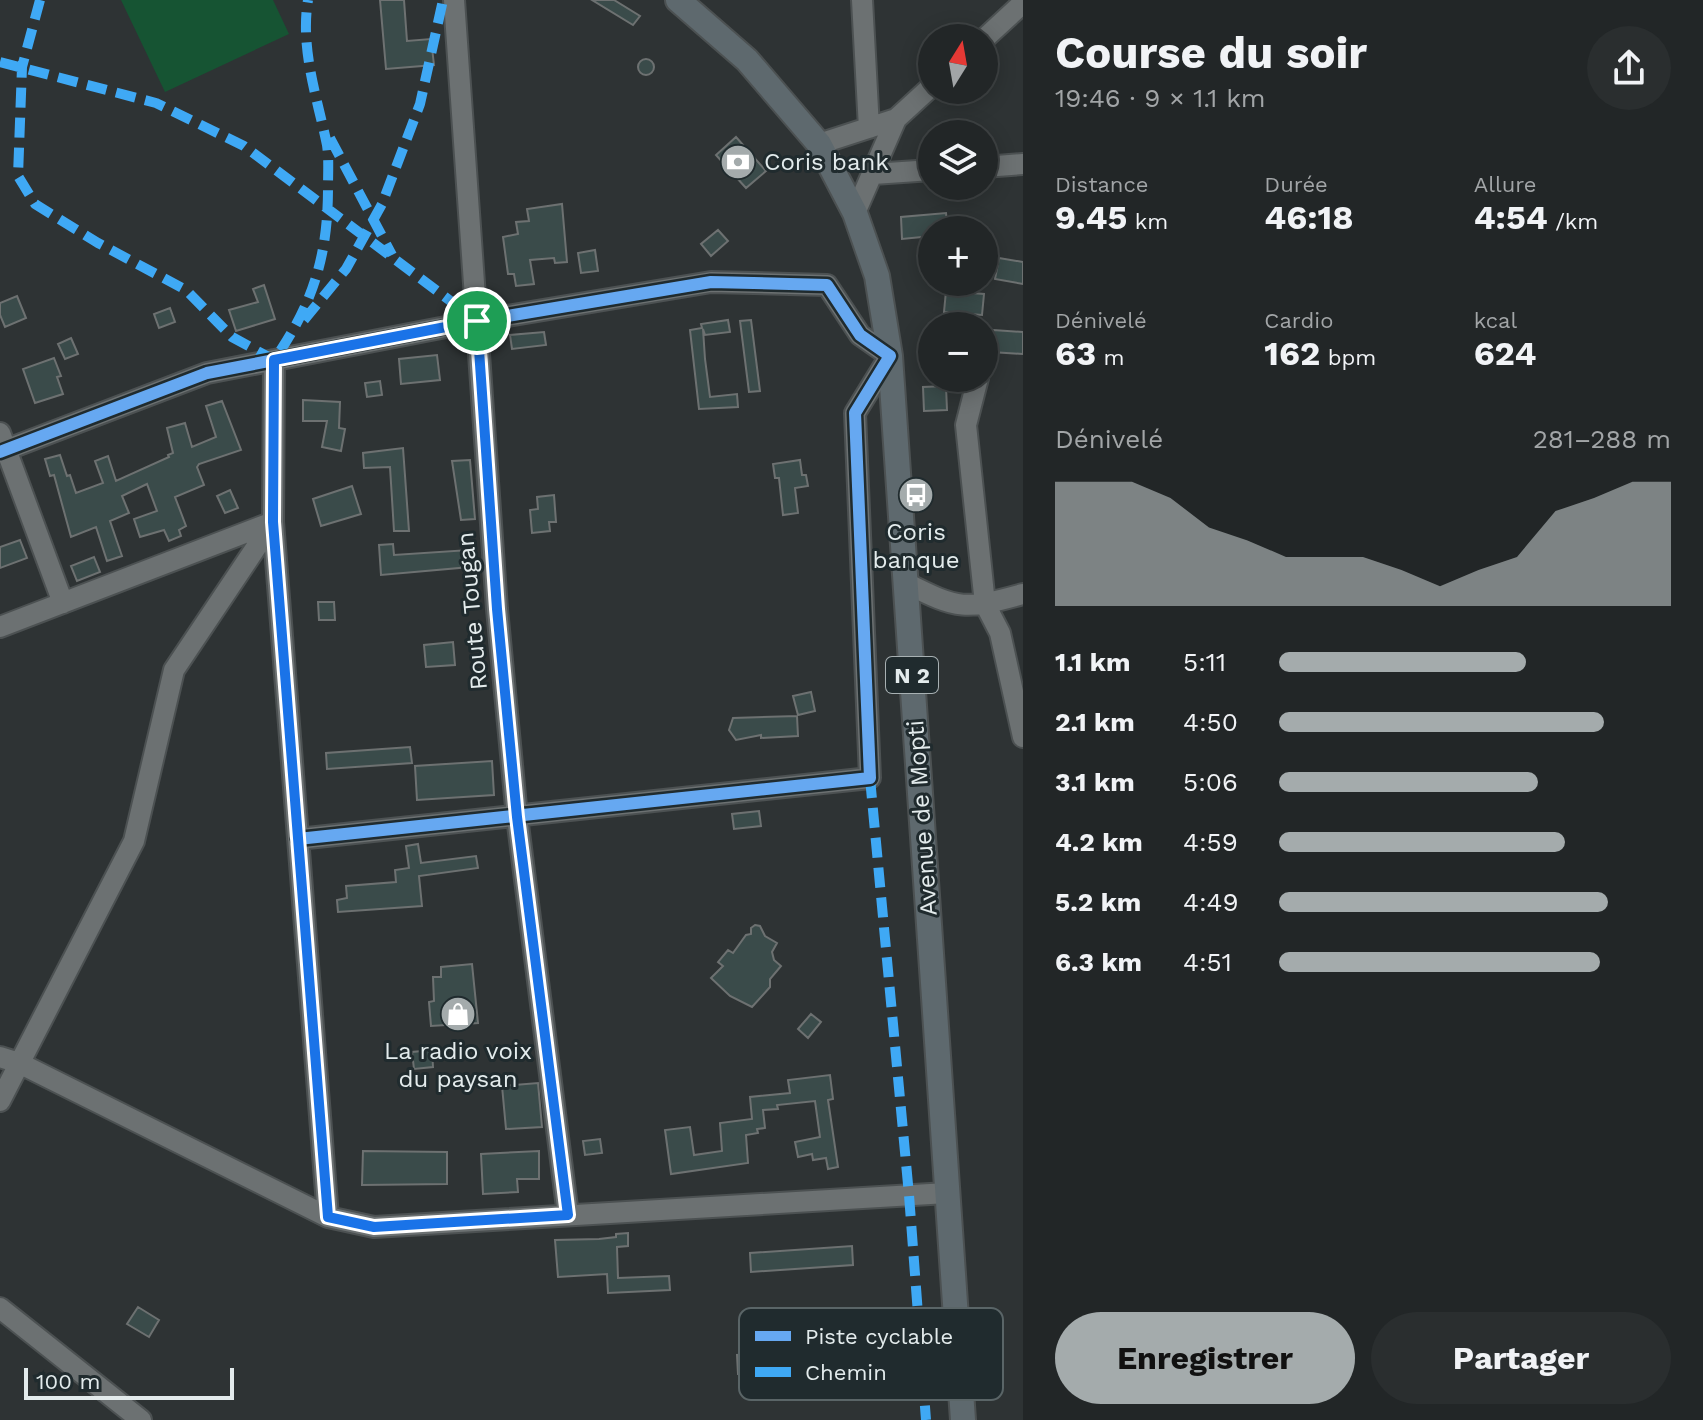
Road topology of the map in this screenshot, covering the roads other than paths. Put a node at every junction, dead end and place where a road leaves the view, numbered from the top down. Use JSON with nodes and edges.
{"nodes":[{"id":1,"x":454,"y":0,"type":"edge"},
{"id":2,"x":678,"y":0,"type":"edge"},
{"id":3,"x":862,"y":0,"type":"edge"},
{"id":4,"x":1023,"y":3,"type":"edge"},
{"id":5,"x":998,"y":26,"type":"edge"},
{"id":6,"x":918,"y":99,"type":"edge"},
{"id":7,"x":896,"y":119,"type":"junction"},
{"id":8,"x":869,"y":128,"type":"junction"},
{"id":9,"x":819,"y":144,"type":"junction"},
{"id":10,"x":1023,"y":164,"type":"edge"},
{"id":11,"x":998,"y":166,"type":"edge"},
{"id":12,"x":918,"y":171,"type":"edge"},
{"id":13,"x":873,"y":174,"type":"junction"},
{"id":14,"x":855,"y":213,"type":"junction"},
{"id":15,"x":477,"y":321,"type":"junction"},
{"id":16,"x":890,"y":356,"type":"junction"},
{"id":17,"x":274,"y":360,"type":"junction"},
{"id":18,"x":974,"y":392,"type":"edge"},
{"id":19,"x":2,"y":445,"type":"edge"},
{"id":20,"x":273,"y":522,"type":"junction"},
{"id":21,"x":906,"y":583,"type":"junction"},
{"id":22,"x":1023,"y":594,"type":"edge"},
{"id":23,"x":63,"y":603,"type":"junction"},
{"id":24,"x":985,"y":604,"type":"junction"},
{"id":25,"x":0,"y":627,"type":"edge"},
{"id":26,"x":1023,"y":737,"type":"edge"},
{"id":27,"x":517,"y":817,"type":"junction"},
{"id":28,"x":298,"y":839,"type":"junction"},
{"id":29,"x":10,"y":1060,"type":"edge"},
{"id":30,"x":0,"y":1101,"type":"edge"},
{"id":31,"x":947,"y":1193,"type":"junction"},
{"id":32,"x":568,"y":1215,"type":"junction"},
{"id":33,"x":328,"y":1217,"type":"junction"},
{"id":34,"x":0,"y":1308,"type":"edge"},
{"id":35,"x":955,"y":1308,"type":"edge"},
{"id":36,"x":962,"y":1400,"type":"edge"},
{"id":37,"x":141,"y":1420,"type":"edge"},
{"id":38,"x":963,"y":1420,"type":"edge"}],
"edges":[{"from":1,"to":15,"type":"street","name":"Route Tougan"},
{"from":2,"to":9,"type":"main road","name":"Avenue de Mopti","number":"N 2"},
{"from":3,"to":8,"type":"street"},
{"from":4,"to":5,"type":"street"},
{"from":6,"to":7,"type":"street"},
{"from":7,"to":8,"type":"street"},
{"from":7,"to":13,"type":"street"},
{"from":8,"to":9,"type":"street"},
{"from":9,"to":14,"type":"main road","name":"Avenue de Mopti","number":"N 2"},
{"from":10,"to":11,"type":"street"},
{"from":12,"to":13,"type":"street"},
{"from":13,"to":14,"type":"street"},
{"from":14,"to":16,"type":"main road","name":"Avenue de Mopti","number":"N 2"},
{"from":15,"to":16,"type":"street"},
{"from":15,"to":17,"type":"street"},
{"from":15,"to":27,"type":"street","name":"Route Tougan"},
{"from":16,"to":21,"type":"main road","name":"Avenue de Mopti","number":"N 2"},
{"from":16,"to":27,"type":"street"},
{"from":17,"to":19,"type":"street"},
{"from":17,"to":20,"type":"street"},
{"from":18,"to":24,"type":"street"},
{"from":19,"to":23,"type":"street"},
{"from":20,"to":23,"type":"street"},
{"from":20,"to":28,"type":"street"},
{"from":20,"to":29,"type":"street"},
{"from":21,"to":24,"type":"street"},
{"from":21,"to":31,"type":"main road","name":"Avenue de Mopti","number":"N 2"},
{"from":22,"to":24,"type":"street"},
{"from":23,"to":25,"type":"street"},
{"from":24,"to":26,"type":"street"},
{"from":27,"to":28,"type":"street"},
{"from":27,"to":32,"type":"street","name":"Route Tougan"},
{"from":28,"to":33,"type":"street"},
{"from":29,"to":30,"type":"street"},
{"from":29,"to":33,"type":"street"},
{"from":31,"to":32,"type":"street"},
{"from":31,"to":35,"type":"main road","name":"Avenue de Mopti","number":"N 2"},
{"from":32,"to":33,"type":"street"},
{"from":34,"to":37,"type":"street"},
{"from":36,"to":38,"type":"main road","name":"Avenue de Mopti","number":"N 2"}]}
